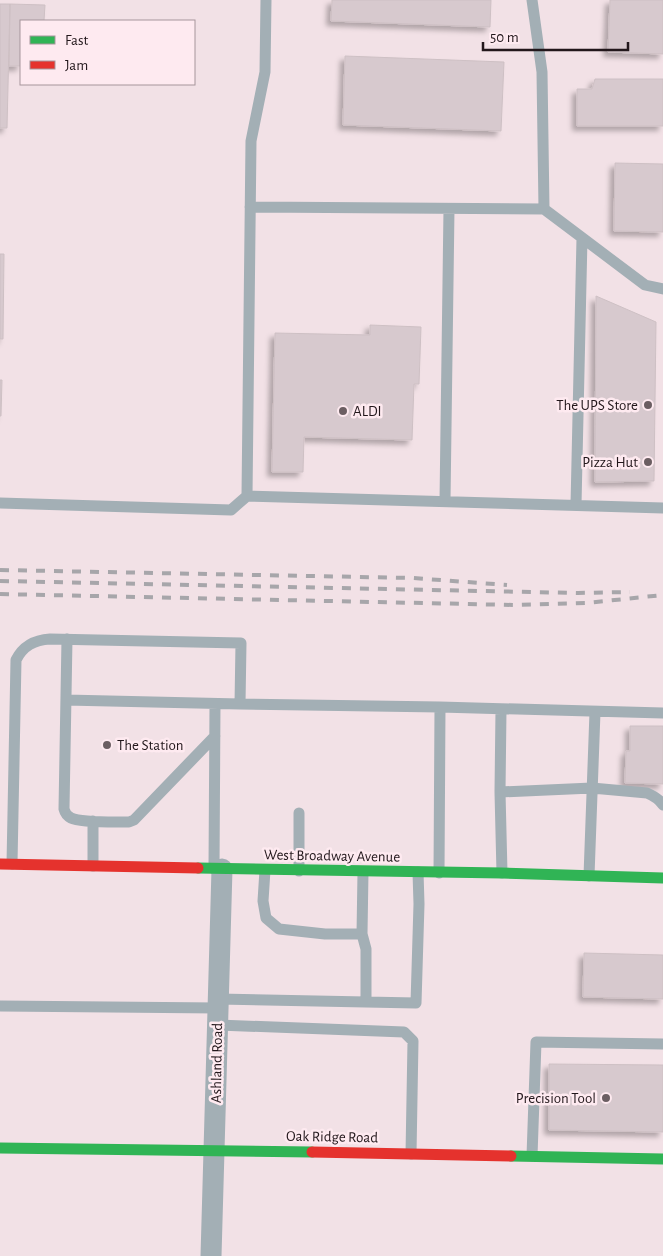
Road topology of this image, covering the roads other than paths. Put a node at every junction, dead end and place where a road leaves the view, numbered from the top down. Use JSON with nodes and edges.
{"nodes":[{"id":1,"x":266,"y":0,"type":"edge"},
{"id":2,"x":532,"y":0,"type":"edge"},
{"id":3,"x":250,"y":207,"type":"junction"},
{"id":4,"x":448,"y":208,"type":"junction"},
{"id":5,"x":544,"y":209,"type":"junction"},
{"id":6,"x":582,"y":238,"type":"junction"},
{"id":7,"x":663,"y":289,"type":"edge"},
{"id":8,"x":247,"y":496,"type":"junction"},
{"id":9,"x":445,"y":501,"type":"junction"},
{"id":10,"x":0,"y":503,"type":"edge"},
{"id":11,"x":576,"y":505,"type":"junction"},
{"id":12,"x":663,"y":508,"type":"edge"},
{"id":13,"x":67,"y":639,"type":"junction"},
{"id":14,"x":66,"y":700,"type":"junction"},
{"id":15,"x":215,"y":704,"type":"junction"},
{"id":16,"x":240,"y":704,"type":"junction"},
{"id":17,"x":440,"y":707,"type":"junction"},
{"id":18,"x":501,"y":710,"type":"junction"},
{"id":19,"x":595,"y":712,"type":"junction"},
{"id":20,"x":663,"y":713,"type":"edge"},
{"id":21,"x":214,"y":736,"type":"junction"},
{"id":22,"x":592,"y":788,"type":"junction"},
{"id":23,"x":500,"y":792,"type":"junction"},
{"id":24,"x":647,"y":794,"type":"junction"},
{"id":25,"x":663,"y":794,"type":"edge"},
{"id":26,"x":663,"y":805,"type":"edge"},
{"id":27,"x":299,"y":813,"type":"dead end"},
{"id":28,"x":94,"y":821,"type":"junction"},
{"id":29,"x":6,"y":864,"type":"edge"},
{"id":30,"x":92,"y":866,"type":"junction"},
{"id":31,"x":218,"y":869,"type":"junction"},
{"id":32,"x":265,"y":870,"type":"junction"},
{"id":33,"x":299,"y":870,"type":"junction"},
{"id":34,"x":363,"y":872,"type":"junction"},
{"id":35,"x":418,"y":872,"type":"junction"},
{"id":36,"x":439,"y":873,"type":"junction"},
{"id":37,"x":502,"y":874,"type":"junction"},
{"id":38,"x":589,"y":876,"type":"junction"},
{"id":39,"x":663,"y":878,"type":"edge"},
{"id":40,"x":362,"y":934,"type":"junction"},
{"id":41,"x":366,"y":1002,"type":"junction"},
{"id":42,"x":0,"y":1006,"type":"edge"},
{"id":43,"x":218,"y":1011,"type":"junction"},
{"id":44,"x":663,"y":1044,"type":"edge"},
{"id":45,"x":0,"y":1148,"type":"edge"},
{"id":46,"x":214,"y":1150,"type":"junction"},
{"id":47,"x":411,"y":1154,"type":"junction"},
{"id":48,"x":532,"y":1156,"type":"junction"},
{"id":49,"x":663,"y":1159,"type":"edge"},
{"id":50,"x":211,"y":1256,"type":"edge"}],
"edges":[{"from":1,"to":3,"type":"lane"},
{"from":2,"to":5,"type":"lane"},
{"from":3,"to":4,"type":"lane"},
{"from":3,"to":8,"type":"lane"},
{"from":4,"to":5,"type":"lane"},
{"from":4,"to":9,"type":"lane"},
{"from":5,"to":6,"type":"lane"},
{"from":6,"to":7,"type":"lane"},
{"from":6,"to":11,"type":"lane"},
{"from":8,"to":9,"type":"lane"},
{"from":8,"to":10,"type":"lane"},
{"from":9,"to":11,"type":"lane"},
{"from":11,"to":12,"type":"lane"},
{"from":13,"to":14,"type":"lane"},
{"from":13,"to":16,"type":"lane"},
{"from":13,"to":29,"type":"lane"},
{"from":14,"to":15,"type":"lane"},
{"from":14,"to":28,"type":"lane"},
{"from":15,"to":16,"type":"lane"},
{"from":15,"to":21,"type":"lane"},
{"from":16,"to":17,"type":"lane"},
{"from":17,"to":18,"type":"lane"},
{"from":17,"to":36,"type":"lane"},
{"from":18,"to":19,"type":"lane"},
{"from":18,"to":23,"type":"lane"},
{"from":19,"to":20,"type":"lane"},
{"from":19,"to":22,"type":"lane"},
{"from":21,"to":28,"type":"lane"},
{"from":21,"to":31,"type":"lane"},
{"from":22,"to":23,"type":"lane"},
{"from":22,"to":24,"type":"lane"},
{"from":22,"to":38,"type":"lane"},
{"from":23,"to":37,"type":"lane"},
{"from":24,"to":25,"type":"lane"},
{"from":24,"to":26,"type":"lane"},
{"from":27,"to":33,"type":"lane"},
{"from":28,"to":30,"type":"lane"},
{"from":29,"to":30,"type":"street","name":"West Broadway Avenue"},
{"from":30,"to":31,"type":"street","name":"West Broadway Avenue"},
{"from":31,"to":32,"type":"street","name":"West Broadway Avenue"},
{"from":31,"to":43,"type":"street","name":"Ashland Road"},
{"from":32,"to":33,"type":"street","name":"West Broadway Avenue"},
{"from":32,"to":40,"type":"lane"},
{"from":33,"to":34,"type":"street","name":"West Broadway Avenue"},
{"from":34,"to":35,"type":"street","name":"West Broadway Avenue"},
{"from":34,"to":40,"type":"lane"},
{"from":35,"to":36,"type":"street","name":"West Broadway Avenue"},
{"from":35,"to":41,"type":"lane"},
{"from":36,"to":37,"type":"street","name":"West Broadway Avenue"},
{"from":37,"to":38,"type":"street","name":"West Broadway Avenue"},
{"from":38,"to":39,"type":"street","name":"West Broadway Avenue"},
{"from":40,"to":41,"type":"lane"},
{"from":41,"to":43,"type":"lane"},
{"from":42,"to":43,"type":"lane"},
{"from":43,"to":46,"type":"street","name":"Ashland Road"},
{"from":43,"to":47,"type":"lane"},
{"from":44,"to":48,"type":"lane"},
{"from":45,"to":46,"type":"street","name":"Oak Ridge Road"},
{"from":46,"to":47,"type":"street","name":"Oak Ridge Road"},
{"from":46,"to":50,"type":"street","name":"Ashland Road"},
{"from":47,"to":48,"type":"street","name":"Oak Ridge Road"},
{"from":48,"to":49,"type":"street","name":"Oak Ridge Road"}]}
